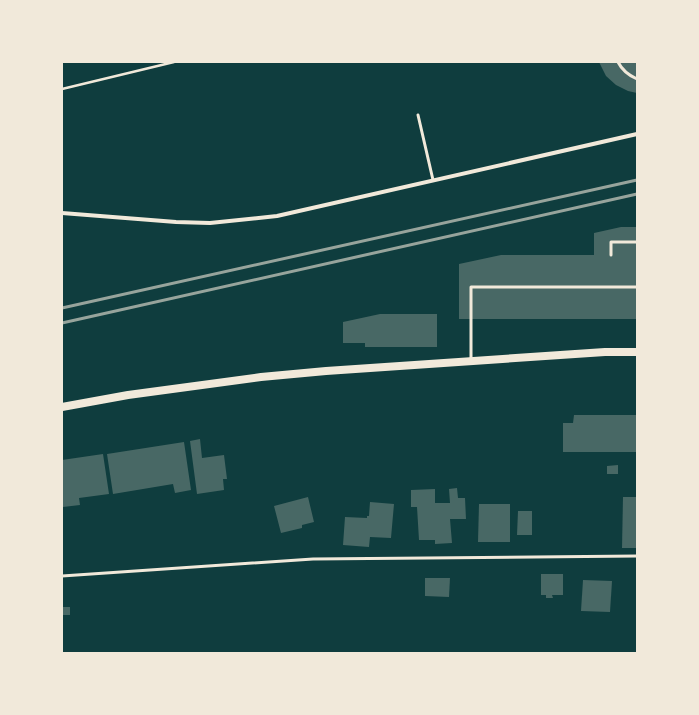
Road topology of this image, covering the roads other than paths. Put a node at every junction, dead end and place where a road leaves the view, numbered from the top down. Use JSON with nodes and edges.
{"nodes":[{"id":1,"x":618,"y":62,"type":"edge"},
{"id":2,"x":637,"y":79,"type":"edge"},
{"id":3,"x":418,"y":115,"type":"dead end"},
{"id":4,"x":637,"y":134,"type":"edge"},
{"id":5,"x":433,"y":180,"type":"junction"},
{"id":6,"x":62,"y":213,"type":"edge"},
{"id":7,"x":637,"y":242,"type":"edge"},
{"id":8,"x":611,"y":255,"type":"dead end"},
{"id":9,"x":637,"y":287,"type":"edge"},
{"id":10,"x":637,"y":352,"type":"edge"},
{"id":11,"x":471,"y":361,"type":"junction"},
{"id":12,"x":62,"y":407,"type":"edge"},
{"id":13,"x":637,"y":556,"type":"edge"},
{"id":14,"x":62,"y":576,"type":"edge"}],
"edges":[{"from":1,"to":2,"type":"lane"},
{"from":3,"to":5,"type":"lane"},
{"from":4,"to":5,"type":"street"},
{"from":5,"to":6,"type":"street"},
{"from":7,"to":8,"type":"lane"},
{"from":9,"to":11,"type":"lane"},
{"from":10,"to":11,"type":"main road"},
{"from":11,"to":12,"type":"main road"},
{"from":13,"to":14,"type":"lane"}]}
